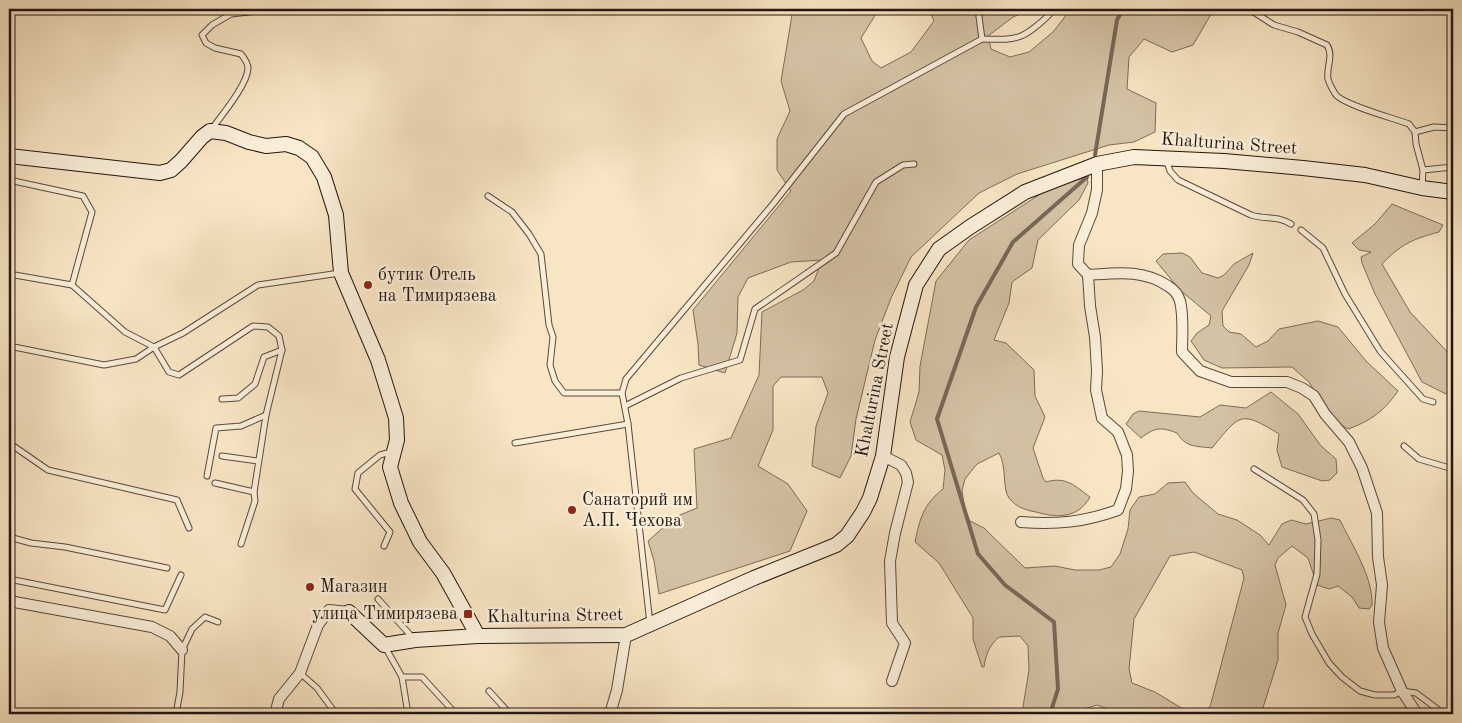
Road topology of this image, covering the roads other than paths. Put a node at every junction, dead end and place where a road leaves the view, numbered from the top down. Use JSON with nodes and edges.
{"nodes":[{"id":1,"x":276,"y":9,"type":"edge"},
{"id":2,"x":978,"y":9,"type":"edge"},
{"id":3,"x":1054,"y":9,"type":"edge"},
{"id":4,"x":1252,"y":11,"type":"dead end"},
{"id":5,"x":982,"y":39,"type":"junction"},
{"id":6,"x":1453,"y":128,"type":"edge"},
{"id":7,"x":210,"y":131,"type":"junction"},
{"id":8,"x":1415,"y":132,"type":"junction"},
{"id":9,"x":9,"y":156,"type":"edge"},
{"id":10,"x":1166,"y":158,"type":"junction"},
{"id":11,"x":914,"y":164,"type":"dead end"},
{"id":12,"x":1097,"y":164,"type":"junction"},
{"id":13,"x":1453,"y":167,"type":"edge"},
{"id":14,"x":1423,"y":170,"type":"junction"},
{"id":15,"x":9,"y":180,"type":"edge"},
{"id":16,"x":1422,"y":188,"type":"junction"},
{"id":17,"x":1453,"y":192,"type":"edge"},
{"id":18,"x":488,"y":196,"type":"dead end"},
{"id":19,"x":1291,"y":224,"type":"dead end"},
{"id":20,"x":1301,"y":230,"type":"dead end"},
{"id":21,"x":341,"y":273,"type":"junction"},
{"id":22,"x":9,"y":274,"type":"edge"},
{"id":23,"x":1088,"y":275,"type":"junction"},
{"id":24,"x":72,"y":285,"type":"junction"},
{"id":25,"x":9,"y":346,"type":"edge"},
{"id":26,"x":154,"y":346,"type":"junction"},
{"id":27,"x":282,"y":350,"type":"junction"},
{"id":28,"x":622,"y":393,"type":"junction"},
{"id":29,"x":222,"y":399,"type":"dead end"},
{"id":30,"x":1433,"y":402,"type":"dead end"},
{"id":31,"x":625,"y":406,"type":"junction"},
{"id":32,"x":266,"y":415,"type":"junction"},
{"id":33,"x":628,"y":424,"type":"junction"},
{"id":34,"x":515,"y":443,"type":"dead end"},
{"id":35,"x":9,"y":444,"type":"edge"},
{"id":36,"x":1404,"y":446,"type":"dead end"},
{"id":37,"x":394,"y":451,"type":"junction"},
{"id":38,"x":222,"y":456,"type":"dead end"},
{"id":39,"x":883,"y":456,"type":"junction"},
{"id":40,"x":258,"y":462,"type":"junction"},
{"id":41,"x":1254,"y":469,"type":"dead end"},
{"id":42,"x":1453,"y":469,"type":"edge"},
{"id":43,"x":206,"y":476,"type":"dead end"},
{"id":44,"x":216,"y":483,"type":"dead end"},
{"id":45,"x":254,"y":492,"type":"junction"},
{"id":46,"x":1021,"y":522,"type":"dead end"},
{"id":47,"x":189,"y":528,"type":"dead end"},
{"id":48,"x":9,"y":537,"type":"edge"},
{"id":49,"x":241,"y":544,"type":"dead end"},
{"id":50,"x":384,"y":546,"type":"dead end"},
{"id":51,"x":166,"y":568,"type":"dead end"},
{"id":52,"x":181,"y":575,"type":"dead end"},
{"id":53,"x":9,"y":579,"type":"edge"},
{"id":54,"x":378,"y":599,"type":"dead end"},
{"id":55,"x":9,"y":601,"type":"edge"},
{"id":56,"x":349,"y":612,"type":"joint"},
{"id":57,"x":218,"y":622,"type":"dead end"},
{"id":58,"x":650,"y":624,"type":"junction"},
{"id":59,"x":626,"y":635,"type":"junction"},
{"id":60,"x":478,"y":636,"type":"junction"},
{"id":61,"x":415,"y":640,"type":"junction"},
{"id":62,"x":384,"y":645,"type":"junction"},
{"id":63,"x":182,"y":650,"type":"junction"},
{"id":64,"x":300,"y":673,"type":"junction"},
{"id":65,"x":402,"y":677,"type":"junction"},
{"id":66,"x":892,"y":681,"type":"dead end"},
{"id":67,"x":489,"y":691,"type":"dead end"},
{"id":68,"x":1402,"y":691,"type":"junction"},
{"id":69,"x":176,"y":714,"type":"edge"},
{"id":70,"x":275,"y":714,"type":"edge"},
{"id":71,"x":336,"y":714,"type":"edge"},
{"id":72,"x":408,"y":714,"type":"edge"},
{"id":73,"x":456,"y":714,"type":"edge"},
{"id":74,"x":510,"y":714,"type":"edge"},
{"id":75,"x":610,"y":714,"type":"edge"},
{"id":76,"x":1417,"y":714,"type":"edge"},
{"id":77,"x":1444,"y":714,"type":"edge"}],
"edges":[{"from":1,"to":7,"type":"lane"},
{"from":2,"to":5,"type":"lane"},
{"from":3,"to":5,"type":"lane"},
{"from":4,"to":8,"type":"lane"},
{"from":5,"to":28,"type":"lane"},
{"from":6,"to":8,"type":"lane"},
{"from":7,"to":9,"type":"street"},
{"from":7,"to":21,"type":"street"},
{"from":8,"to":14,"type":"lane"},
{"from":10,"to":12,"type":"street","name":"Khalturina Street"},
{"from":10,"to":16,"type":"street","name":"Khalturina Street"},
{"from":10,"to":19,"type":"lane"},
{"from":11,"to":31,"type":"lane"},
{"from":12,"to":23,"type":"street"},
{"from":12,"to":39,"type":"street","name":"Khalturina Street"},
{"from":13,"to":14,"type":"lane"},
{"from":14,"to":16,"type":"lane"},
{"from":15,"to":24,"type":"lane"},
{"from":16,"to":17,"type":"street","name":"Khalturina Street"},
{"from":18,"to":28,"type":"lane"},
{"from":20,"to":30,"type":"lane"},
{"from":21,"to":26,"type":"lane"},
{"from":21,"to":37,"type":"street"},
{"from":22,"to":24,"type":"lane"},
{"from":23,"to":46,"type":"street"},
{"from":23,"to":68,"type":"street"},
{"from":24,"to":26,"type":"lane"},
{"from":25,"to":26,"type":"lane"},
{"from":26,"to":27,"type":"lane"},
{"from":27,"to":29,"type":"lane"},
{"from":27,"to":32,"type":"lane"},
{"from":28,"to":31,"type":"lane"},
{"from":31,"to":33,"type":"lane"},
{"from":32,"to":40,"type":"lane"},
{"from":32,"to":43,"type":"lane"},
{"from":33,"to":34,"type":"lane"},
{"from":33,"to":58,"type":"lane"},
{"from":35,"to":47,"type":"lane"},
{"from":36,"to":42,"type":"lane"},
{"from":37,"to":50,"type":"lane"},
{"from":37,"to":60,"type":"street"},
{"from":38,"to":40,"type":"lane"},
{"from":39,"to":58,"type":"street","name":"Khalturina Street"},
{"from":39,"to":66,"type":"street"},
{"from":40,"to":45,"type":"lane"},
{"from":41,"to":68,"type":"lane"},
{"from":44,"to":45,"type":"lane"},
{"from":45,"to":49,"type":"lane"},
{"from":48,"to":51,"type":"lane"},
{"from":52,"to":53,"type":"lane"},
{"from":54,"to":61,"type":"lane"},
{"from":55,"to":63,"type":"street"},
{"from":56,"to":62,"type":"street"},
{"from":56,"to":64,"type":"street"},
{"from":57,"to":63,"type":"lane"},
{"from":58,"to":59,"type":"street","name":"Khalturina Street"},
{"from":59,"to":60,"type":"street","name":"Khalturina Street"},
{"from":59,"to":75,"type":"street"},
{"from":60,"to":61,"type":"street","name":"Khalturina Street"},
{"from":61,"to":62,"type":"street"},
{"from":62,"to":65,"type":"lane"},
{"from":63,"to":69,"type":"lane"},
{"from":64,"to":70,"type":"street"},
{"from":64,"to":71,"type":"lane"},
{"from":65,"to":72,"type":"lane"},
{"from":65,"to":73,"type":"lane"},
{"from":67,"to":74,"type":"lane"},
{"from":68,"to":76,"type":"street"},
{"from":68,"to":77,"type":"lane"}]}
